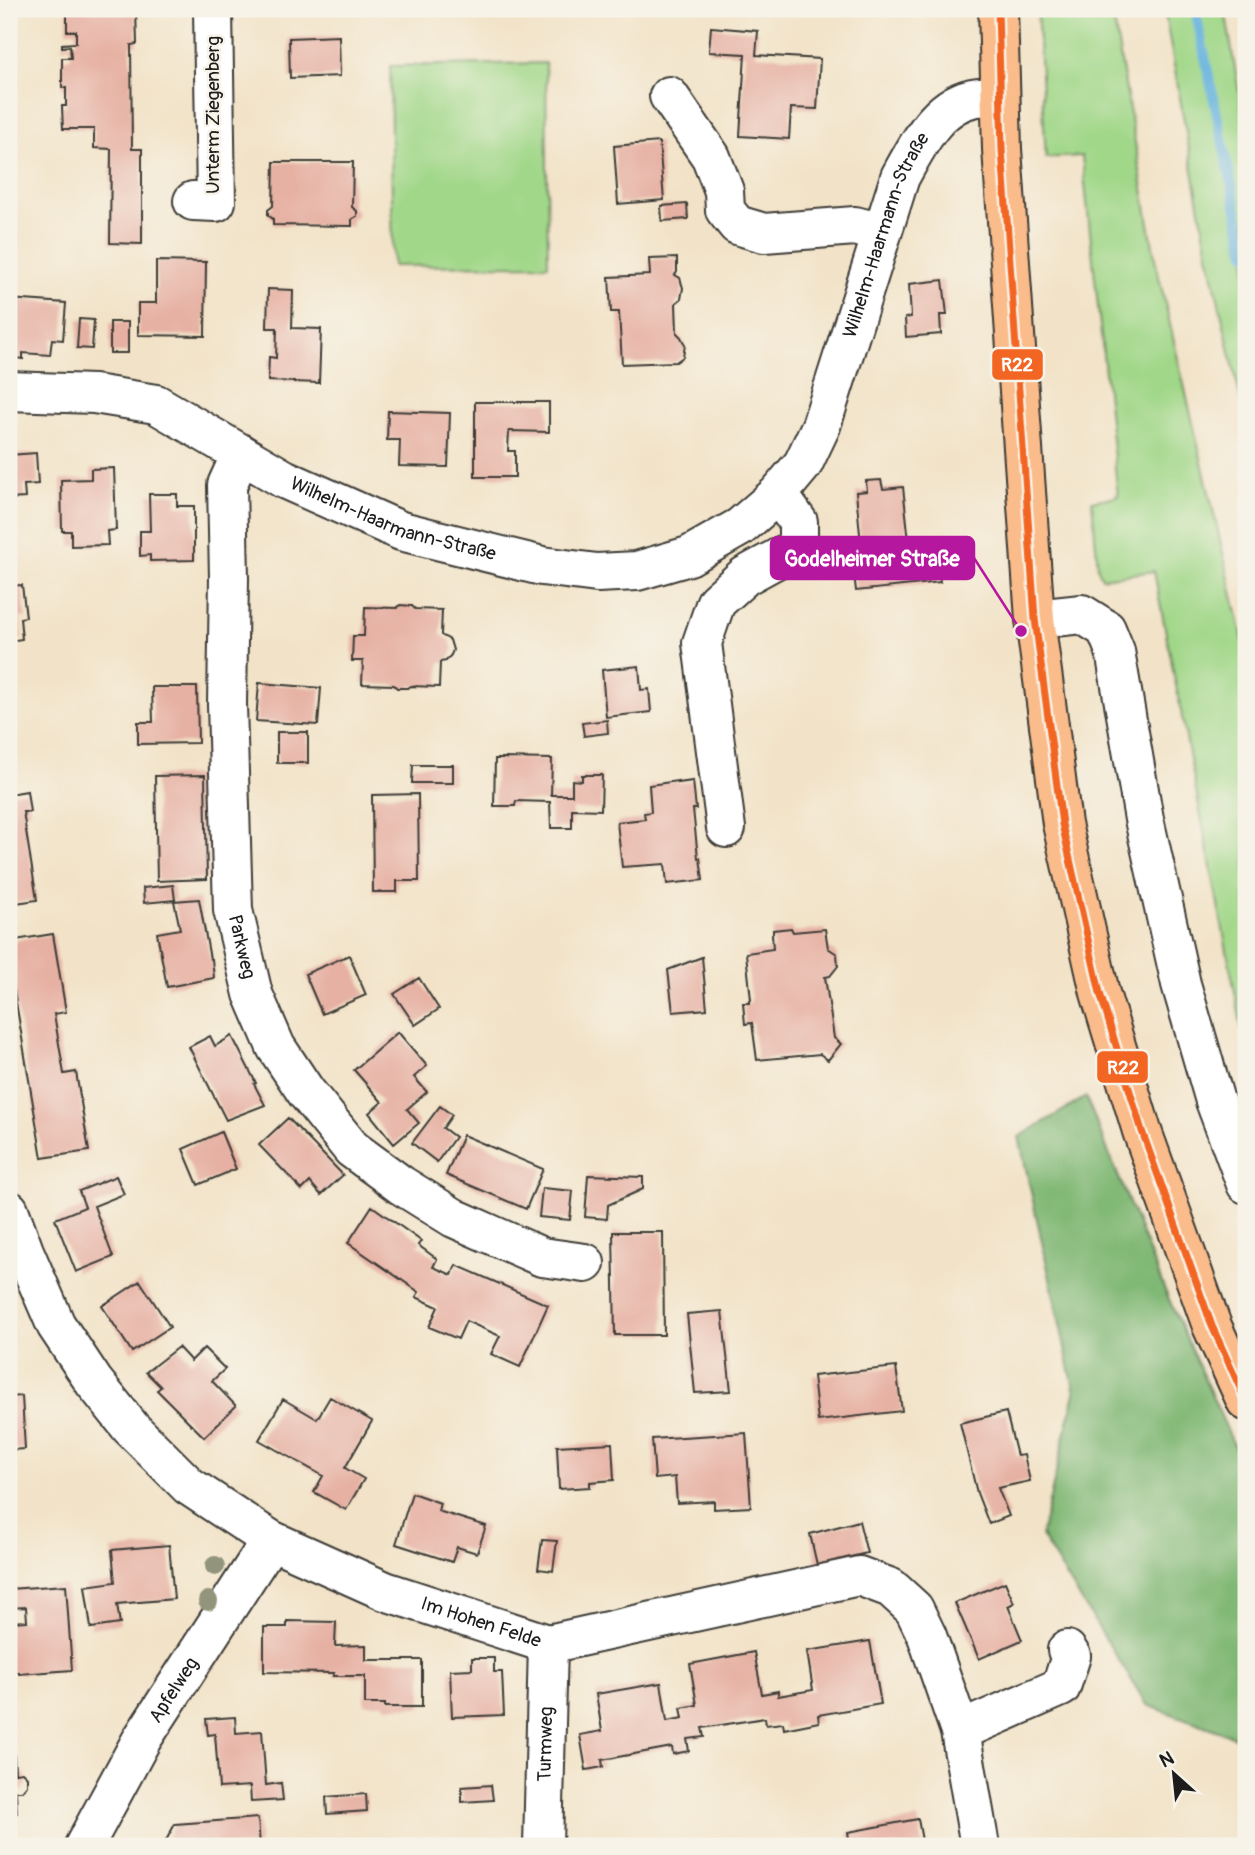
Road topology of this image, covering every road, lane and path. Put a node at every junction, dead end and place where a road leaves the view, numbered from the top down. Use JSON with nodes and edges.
{"nodes":[{"id":1,"x":213,"y":9,"type":"edge"},
{"id":2,"x":998,"y":9,"type":"edge"},
{"id":3,"x":669,"y":96,"type":"dead end"},
{"id":4,"x":1000,"y":98,"type":"junction"},
{"id":5,"x":193,"y":201,"type":"dead end"},
{"id":6,"x":882,"y":233,"type":"junction"},
{"id":7,"x":9,"y":391,"type":"edge"},
{"id":8,"x":241,"y":454,"type":"junction"},
{"id":9,"x":778,"y":494,"type":"junction"},
{"id":10,"x":1035,"y":619,"type":"junction"},
{"id":11,"x":726,"y":828,"type":"dead end"},
{"id":12,"x":1246,"y":1184,"type":"edge"},
{"id":13,"x":9,"y":1210,"type":"edge"},
{"id":14,"x":585,"y":1263,"type":"dead end"},
{"id":15,"x":1246,"y":1401,"type":"edge"},
{"id":16,"x":271,"y":1540,"type":"junction"},
{"id":17,"x":548,"y":1644,"type":"junction"},
{"id":18,"x":1067,"y":1650,"type":"dead end"},
{"id":19,"x":960,"y":1731,"type":"junction"},
{"id":20,"x":84,"y":1846,"type":"edge"},
{"id":21,"x":543,"y":1846,"type":"edge"},
{"id":22,"x":979,"y":1846,"type":"edge"}],
"edges":[{"from":1,"to":5,"type":"street","name":"Unterm Ziegenberg"},
{"from":2,"to":4,"type":"main road"},
{"from":3,"to":6,"type":"street"},
{"from":4,"to":6,"type":"street","name":"Wilhelm-Haarmann-Straße"},
{"from":4,"to":10,"type":"main road"},
{"from":6,"to":9,"type":"street","name":"Wilhelm-Haarmann-Straße"},
{"from":7,"to":8,"type":"street","name":"Wilhelm-Haarmann-Straße"},
{"from":8,"to":9,"type":"street","name":"Wilhelm-Haarmann-Straße"},
{"from":8,"to":14,"type":"street","name":"Parkweg"},
{"from":9,"to":11,"type":"street"},
{"from":10,"to":12,"type":"street"},
{"from":10,"to":15,"type":"main road"},
{"from":13,"to":16,"type":"street","name":"Im Hohen Felde"},
{"from":16,"to":17,"type":"street","name":"Im Hohen Felde"},
{"from":16,"to":20,"type":"street","name":"Apfelweg"},
{"from":17,"to":19,"type":"street","name":"Im Hohen Felde"},
{"from":17,"to":21,"type":"street","name":"Turmweg"},
{"from":18,"to":19,"type":"street"},
{"from":19,"to":22,"type":"street","name":"Im Hohen Felde"}]}
